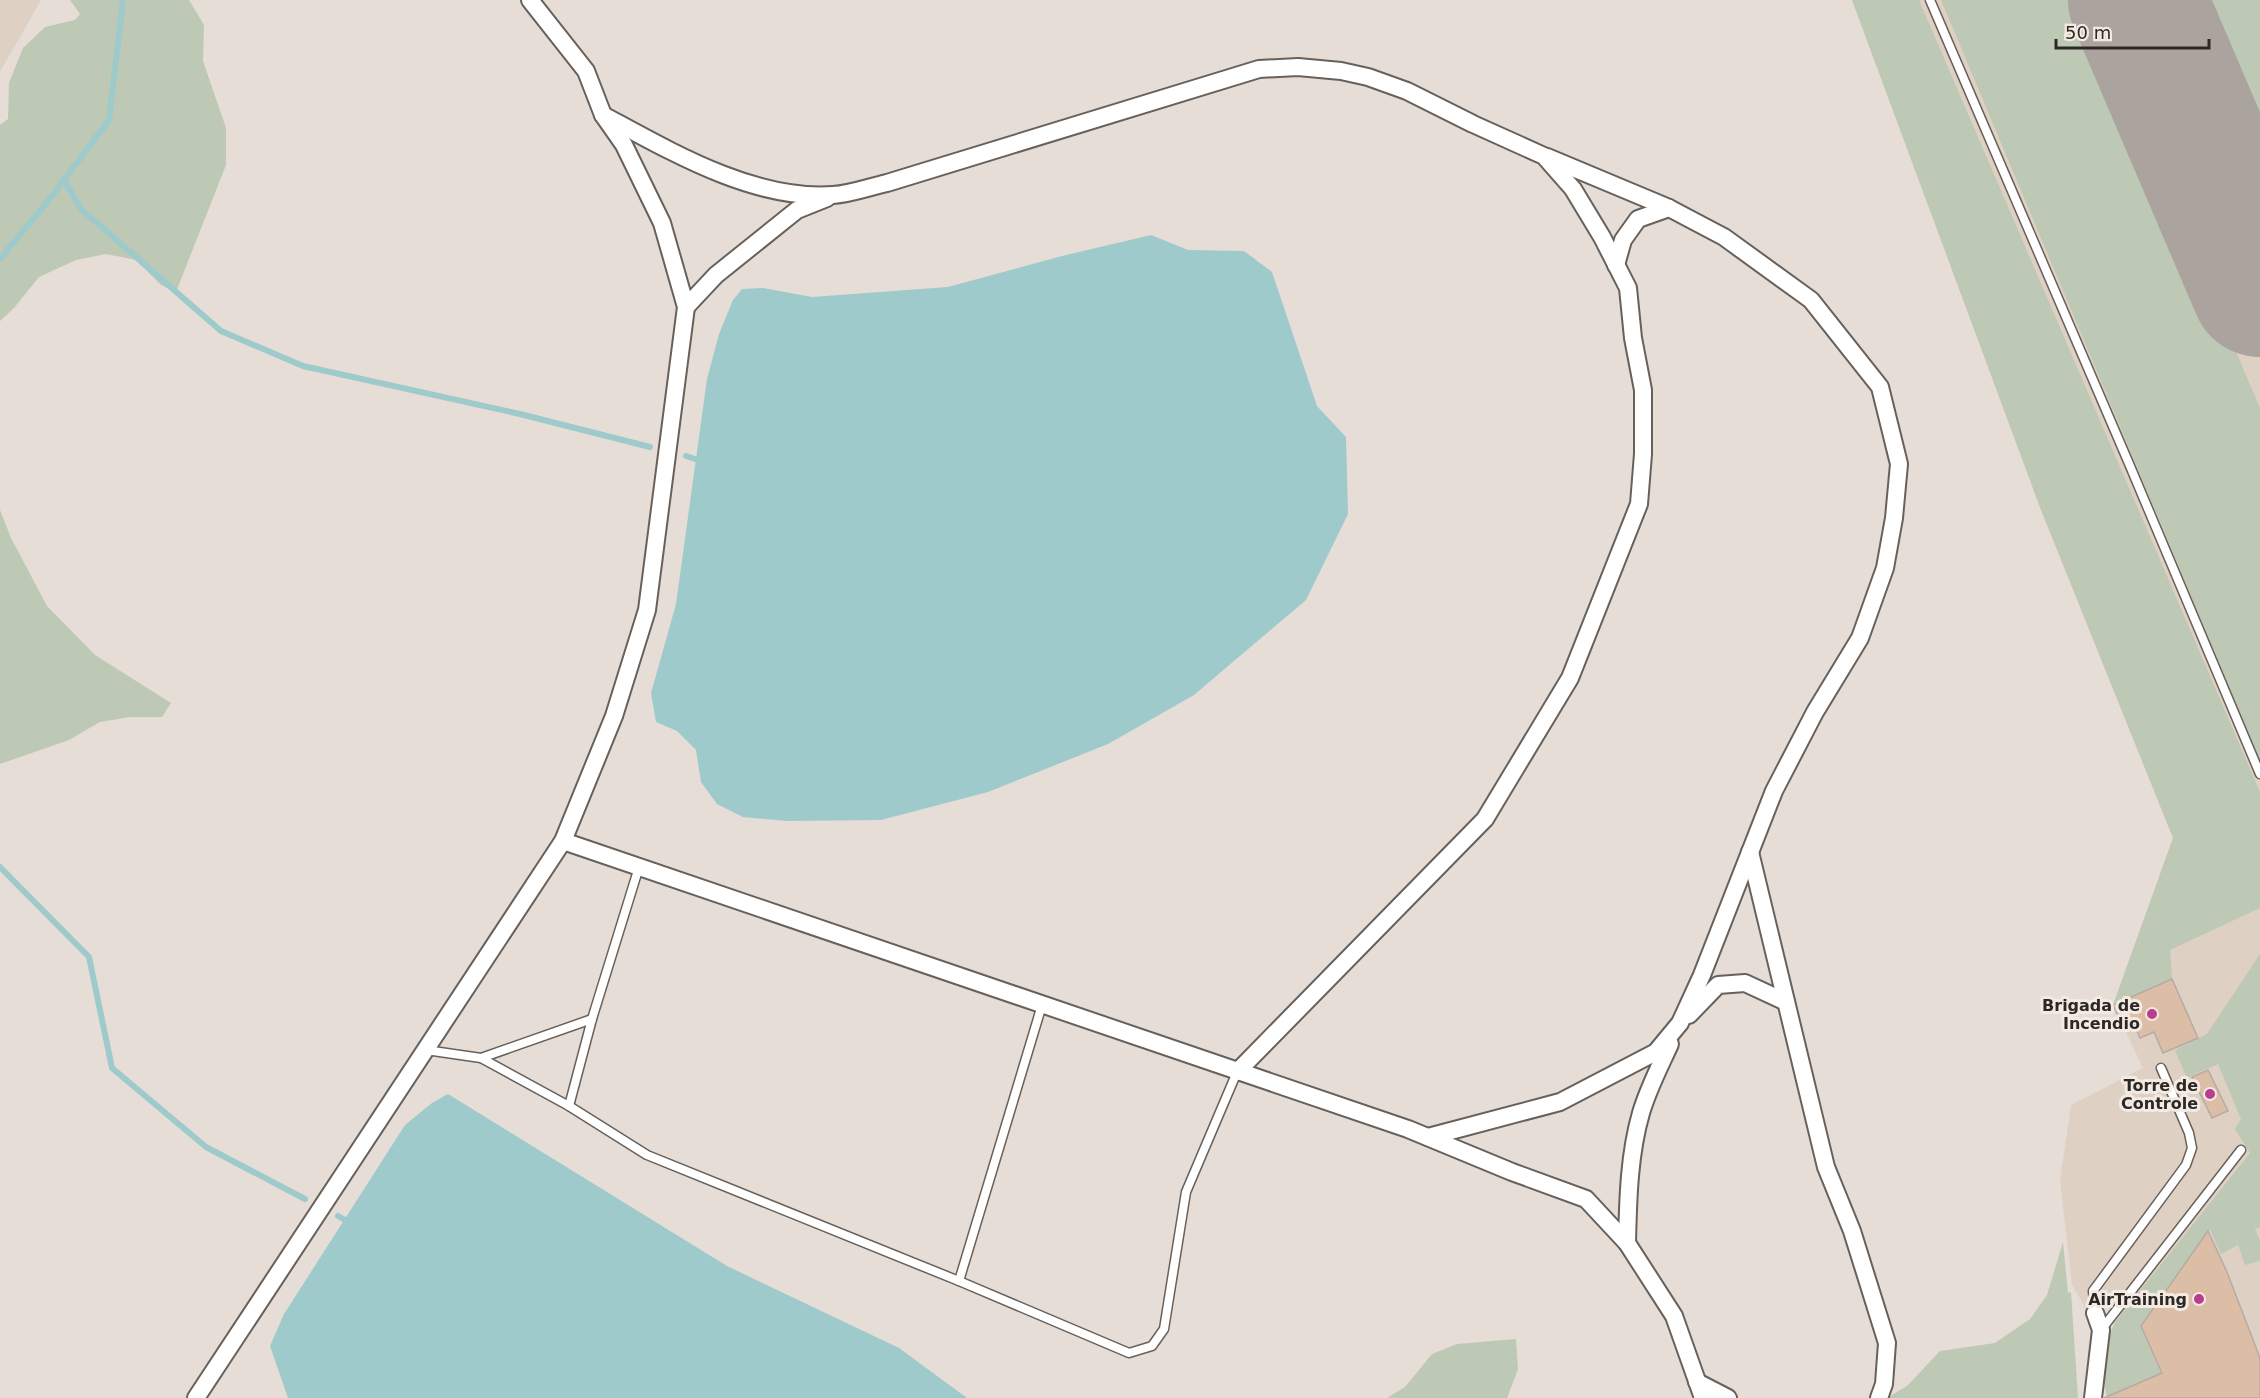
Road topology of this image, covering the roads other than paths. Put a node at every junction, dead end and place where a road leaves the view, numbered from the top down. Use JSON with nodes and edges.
{"nodes":[{"id":1,"x":530,"y":0,"type":"edge"},
{"id":2,"x":1930,"y":0,"type":"edge"},
{"id":3,"x":603,"y":115,"type":"junction"},
{"id":4,"x":1544,"y":156,"type":"junction"},
{"id":5,"x":834,"y":195,"type":"junction"},
{"id":6,"x":1669,"y":208,"type":"junction"},
{"id":7,"x":1616,"y":265,"type":"junction"},
{"id":8,"x":686,"y":307,"type":"junction"},
{"id":9,"x":2260,"y":774,"type":"edge"},
{"id":10,"x":563,"y":841,"type":"junction"},
{"id":11,"x":1750,"y":852,"type":"junction"},
{"id":12,"x":639,"y":867,"type":"junction"},
{"id":13,"x":1786,"y":1002,"type":"junction"},
{"id":14,"x":1042,"y":1005,"type":"junction"},
{"id":15,"x":592,"y":1019,"type":"junction"},
{"id":16,"x":1680,"y":1023,"type":"junction"},
{"id":17,"x":425,"y":1050,"type":"junction"},
{"id":18,"x":481,"y":1058,"type":"junction"},
{"id":19,"x":2162,"y":1068,"type":"dead end"},
{"id":20,"x":1237,"y":1072,"type":"junction"},
{"id":21,"x":569,"y":1106,"type":"junction"},
{"id":22,"x":1428,"y":1137,"type":"junction"},
{"id":23,"x":2241,"y":1150,"type":"dead end"},
{"id":24,"x":1627,"y":1243,"type":"junction"},
{"id":25,"x":959,"y":1281,"type":"junction"},
{"id":26,"x":2095,"y":1313,"type":"joint"},
{"id":27,"x":2101,"y":1330,"type":"junction"},
{"id":28,"x":1700,"y":1390,"type":"edge"},
{"id":29,"x":196,"y":1398,"type":"edge"},
{"id":30,"x":1728,"y":1398,"type":"edge"},
{"id":31,"x":1879,"y":1398,"type":"edge"},
{"id":32,"x":2093,"y":1398,"type":"edge"}],
"edges":[{"from":1,"to":3,"type":"street"},
{"from":2,"to":9,"type":"lane"},
{"from":3,"to":5,"type":"street"},
{"from":3,"to":8,"type":"street"},
{"from":4,"to":5,"type":"street"},
{"from":4,"to":6,"type":"street"},
{"from":4,"to":7,"type":"street"},
{"from":5,"to":8,"type":"street"},
{"from":6,"to":7,"type":"street"},
{"from":6,"to":11,"type":"street"},
{"from":7,"to":20,"type":"street"},
{"from":8,"to":10,"type":"street"},
{"from":10,"to":12,"type":"street"},
{"from":10,"to":17,"type":"street"},
{"from":11,"to":13,"type":"street"},
{"from":11,"to":16,"type":"street"},
{"from":12,"to":14,"type":"street"},
{"from":12,"to":15,"type":"lane"},
{"from":13,"to":16,"type":"street"},
{"from":13,"to":31,"type":"street"},
{"from":14,"to":20,"type":"street"},
{"from":14,"to":25,"type":"lane"},
{"from":15,"to":18,"type":"lane"},
{"from":15,"to":21,"type":"lane"},
{"from":16,"to":22,"type":"street"},
{"from":16,"to":24,"type":"street"},
{"from":17,"to":18,"type":"lane"},
{"from":17,"to":29,"type":"street"},
{"from":18,"to":21,"type":"lane"},
{"from":19,"to":26,"type":"lane"},
{"from":20,"to":22,"type":"street"},
{"from":20,"to":25,"type":"lane"},
{"from":21,"to":25,"type":"lane"},
{"from":22,"to":24,"type":"street"},
{"from":23,"to":27,"type":"lane"},
{"from":24,"to":28,"type":"street"},
{"from":26,"to":27,"type":"street"},
{"from":27,"to":32,"type":"street"},
{"from":28,"to":30,"type":"street"}]}
